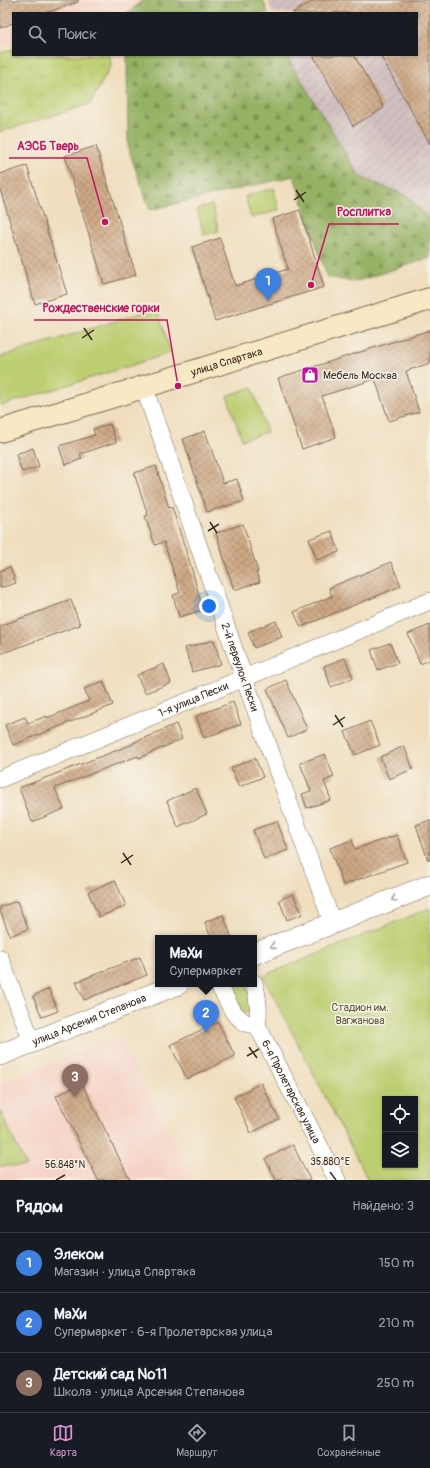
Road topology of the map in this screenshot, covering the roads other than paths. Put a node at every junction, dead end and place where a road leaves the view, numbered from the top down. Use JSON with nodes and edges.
{"nodes":[{"id":1,"x":430,"y":299,"type":"edge"},
{"id":2,"x":144,"y":387,"type":"junction"},
{"id":3,"x":0,"y":431,"type":"edge"},
{"id":4,"x":430,"y":601,"type":"edge"},
{"id":5,"x":244,"y":678,"type":"junction"},
{"id":6,"x":0,"y":779,"type":"edge"},
{"id":7,"x":430,"y":885,"type":"edge"},
{"id":8,"x":332,"y":922,"type":"junction"},
{"id":9,"x":257,"y":953,"type":"edge"},
{"id":10,"x":0,"y":958,"type":"edge"},
{"id":11,"x":170,"y":987,"type":"edge"},
{"id":12,"x":220,"y":987,"type":"edge"},
{"id":13,"x":255,"y":987,"type":"edge"},
{"id":14,"x":257,"y":1025,"type":"junction"},
{"id":15,"x":32,"y":1042,"type":"junction"},
{"id":16,"x":0,"y":1055,"type":"edge"},
{"id":17,"x":337,"y":1180,"type":"edge"}],
"edges":[{"from":1,"to":2,"type":"main road","name":"улица Спартака"},
{"from":2,"to":3,"type":"main road","name":"улица Спартака"},
{"from":2,"to":5,"type":"street","name":"2-й переулок Пески"},
{"from":4,"to":5,"type":"street","name":"1-я улица Пески"},
{"from":5,"to":6,"type":"street","name":"1-я улица Пески"},
{"from":5,"to":8,"type":"street","name":"2-й переулок Пески"},
{"from":7,"to":8,"type":"street","one_way":true},
{"from":8,"to":9,"type":"street","one_way":true},
{"from":10,"to":15,"type":"street"},
{"from":11,"to":15,"type":"street","name":"улица Арсения Степанова"},
{"from":12,"to":14,"type":"street"},
{"from":13,"to":14,"type":"street"},
{"from":14,"to":17,"type":"street","name":"6-я Пролетарская улица"},
{"from":15,"to":16,"type":"street","name":"улица Арсения Степанова"}]}
